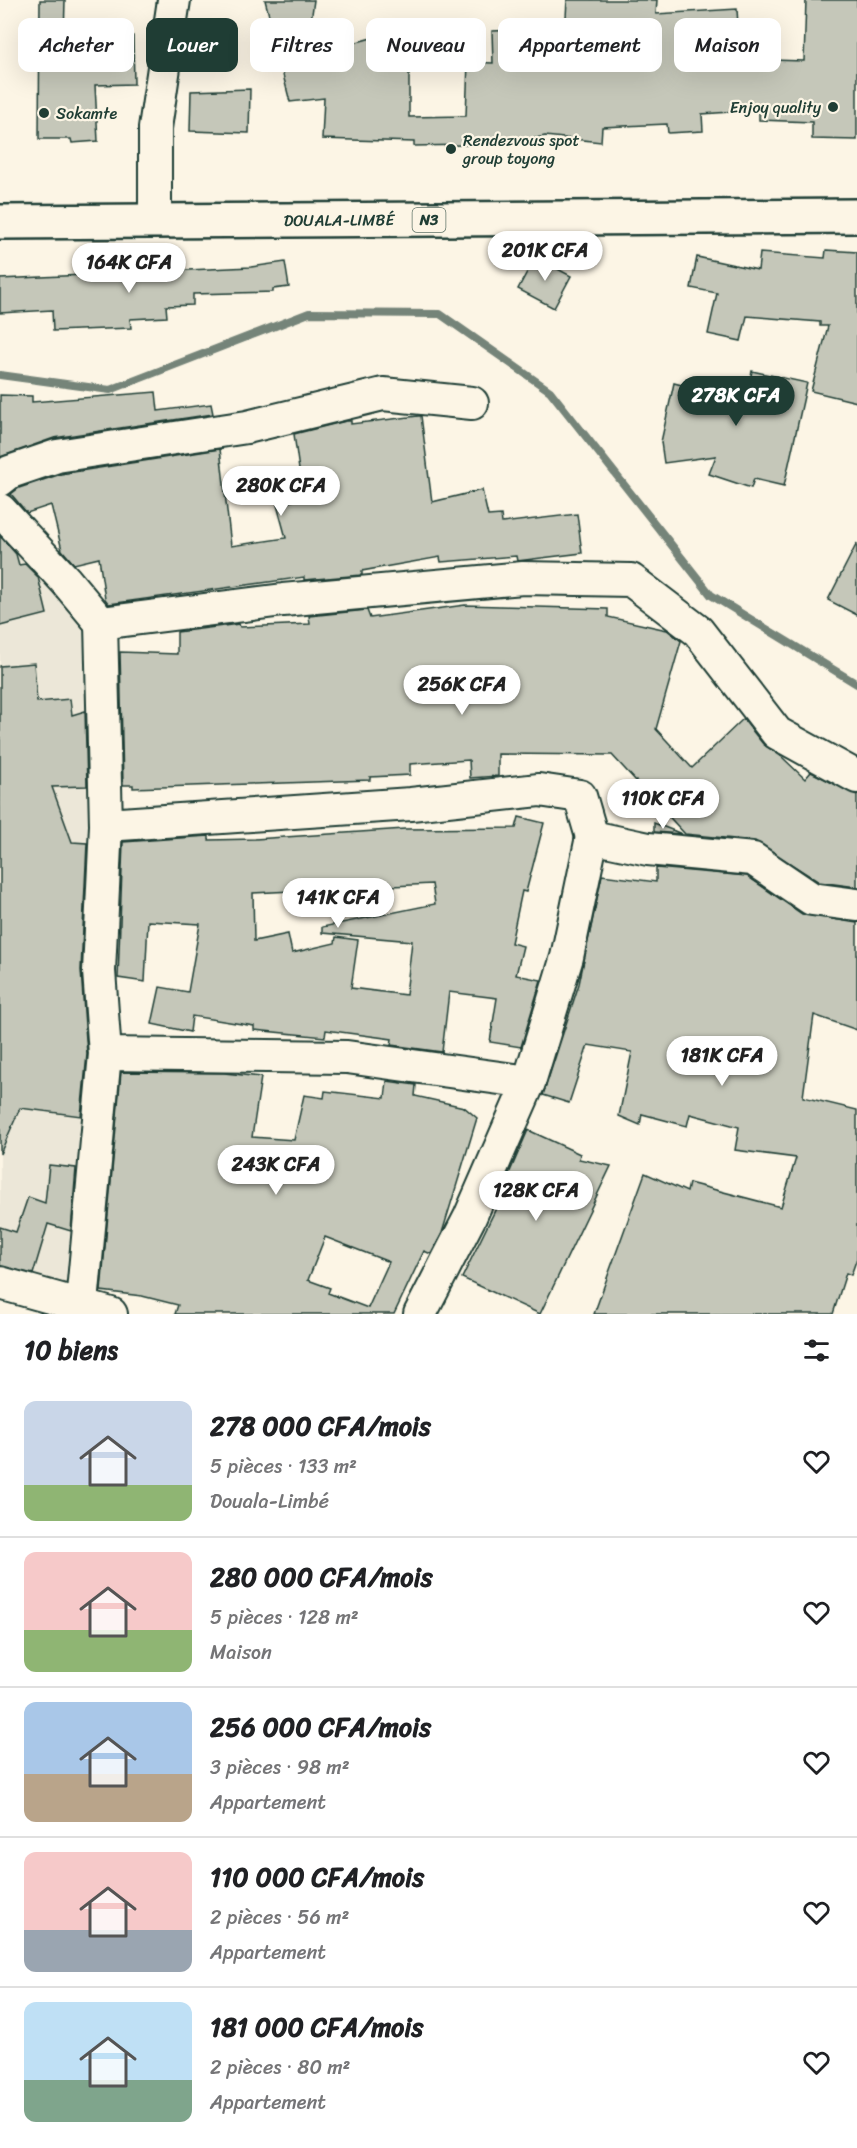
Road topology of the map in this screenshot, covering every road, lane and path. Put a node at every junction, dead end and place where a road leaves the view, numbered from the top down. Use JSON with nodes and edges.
{"nodes":[{"id":1,"x":174,"y":0,"type":"edge"},
{"id":2,"x":857,"y":216,"type":"edge"},
{"id":3,"x":155,"y":221,"type":"junction"},
{"id":4,"x":0,"y":222,"type":"edge"},
{"id":5,"x":472,"y":403,"type":"dead end"},
{"id":6,"x":0,"y":480,"type":"edge"},
{"id":7,"x":0,"y":510,"type":"edge"},
{"id":8,"x":101,"y":624,"type":"junction"},
{"id":9,"x":857,"y":777,"type":"edge"},
{"id":10,"x":106,"y":825,"type":"junction"},
{"id":11,"x":592,"y":837,"type":"junction"},
{"id":12,"x":857,"y":905,"type":"edge"},
{"id":13,"x":105,"y":1054,"type":"junction"},
{"id":14,"x":529,"y":1082,"type":"junction"},
{"id":15,"x":0,"y":1283,"type":"edge"},
{"id":16,"x":92,"y":1311,"type":"edge"},
{"id":17,"x":420,"y":1314,"type":"edge"}],
"edges":[{"from":1,"to":3,"type":"street"},
{"from":2,"to":3,"type":"highway","name":"DOUALA-LIMBÉ","number":"N3"},
{"from":3,"to":4,"type":"highway","name":"DOUALA-LIMBÉ","number":"N3"},
{"from":5,"to":6,"type":"street"},
{"from":7,"to":8,"type":"street"},
{"from":8,"to":9,"type":"street"},
{"from":8,"to":10,"type":"street"},
{"from":10,"to":11,"type":"street"},
{"from":10,"to":13,"type":"street"},
{"from":11,"to":12,"type":"street"},
{"from":11,"to":14,"type":"street"},
{"from":13,"to":14,"type":"street"},
{"from":13,"to":16,"type":"street"},
{"from":14,"to":17,"type":"street"},
{"from":15,"to":16,"type":"street"}]}
